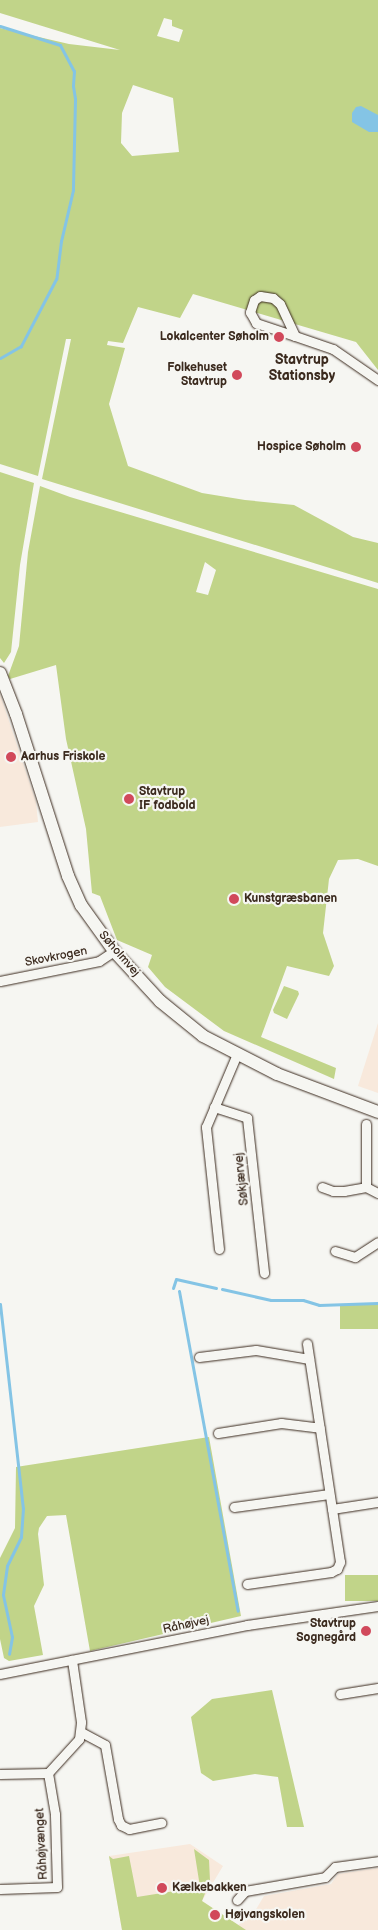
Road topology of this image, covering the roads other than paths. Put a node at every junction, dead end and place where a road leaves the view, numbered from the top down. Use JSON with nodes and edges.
{"nodes":[{"id":1,"x":295,"y":336,"type":"junction"},
{"id":2,"x":378,"y":380,"type":"edge"},
{"id":3,"x":0,"y":673,"type":"edge"},
{"id":4,"x":114,"y":951,"type":"junction"},
{"id":5,"x":0,"y":981,"type":"edge"},
{"id":6,"x":237,"y":1054,"type":"junction"},
{"id":7,"x":214,"y":1107,"type":"junction"},
{"id":8,"x":378,"y":1112,"type":"edge"},
{"id":9,"x":366,"y":1124,"type":"dead end"},
{"id":10,"x":322,"y":1187,"type":"dead end"},
{"id":11,"x":366,"y":1187,"type":"junction"},
{"id":12,"x":378,"y":1193,"type":"edge"},
{"id":13,"x":378,"y":1242,"type":"edge"},
{"id":14,"x":220,"y":1249,"type":"dead end"},
{"id":15,"x":335,"y":1251,"type":"dead end"},
{"id":16,"x":264,"y":1273,"type":"dead end"},
{"id":17,"x":307,"y":1343,"type":"dead end"},
{"id":18,"x":199,"y":1357,"type":"dead end"},
{"id":19,"x":309,"y":1359,"type":"junction"},
{"id":20,"x":320,"y":1428,"type":"junction"},
{"id":21,"x":218,"y":1433,"type":"dead end"},
{"id":22,"x":330,"y":1494,"type":"junction"},
{"id":23,"x":378,"y":1502,"type":"edge"},
{"id":24,"x":234,"y":1507,"type":"dead end"},
{"id":25,"x":332,"y":1509,"type":"junction"},
{"id":26,"x":247,"y":1584,"type":"dead end"},
{"id":27,"x":378,"y":1606,"type":"edge"},
{"id":28,"x":72,"y":1660,"type":"junction"},
{"id":29,"x":0,"y":1674,"type":"edge"},
{"id":30,"x":378,"y":1688,"type":"edge"},
{"id":31,"x":340,"y":1694,"type":"dead end"},
{"id":32,"x":81,"y":1732,"type":"junction"},
{"id":33,"x":0,"y":1774,"type":"edge"},
{"id":34,"x":48,"y":1774,"type":"junction"},
{"id":35,"x":161,"y":1823,"type":"dead end"},
{"id":36,"x":378,"y":1860,"type":"edge"},
{"id":37,"x":0,"y":1889,"type":"edge"},
{"id":38,"x":236,"y":1900,"type":"dead end"}],
"edges":[{"from":1,"to":1,"type":"street"},
{"from":1,"to":2,"type":"street"},
{"from":3,"to":4,"type":"street","name":"Søholmvej"},
{"from":4,"to":5,"type":"street","name":"Skovkrogen"},
{"from":4,"to":6,"type":"street","name":"Søholmvej"},
{"from":6,"to":7,"type":"street"},
{"from":6,"to":8,"type":"street","name":"Søholmvej"},
{"from":7,"to":14,"type":"street"},
{"from":7,"to":16,"type":"street","name":"Søkjærvej"},
{"from":9,"to":11,"type":"street"},
{"from":10,"to":11,"type":"street"},
{"from":11,"to":12,"type":"street"},
{"from":13,"to":15,"type":"street"},
{"from":17,"to":19,"type":"street"},
{"from":18,"to":19,"type":"street"},
{"from":19,"to":20,"type":"street"},
{"from":20,"to":21,"type":"street"},
{"from":20,"to":22,"type":"street"},
{"from":22,"to":24,"type":"street"},
{"from":22,"to":25,"type":"street"},
{"from":23,"to":25,"type":"street"},
{"from":25,"to":26,"type":"street"},
{"from":27,"to":28,"type":"street","name":"Råhøjvej"},
{"from":28,"to":29,"type":"street","name":"Råhøjvej"},
{"from":28,"to":32,"type":"street"},
{"from":30,"to":31,"type":"street"},
{"from":32,"to":34,"type":"street"},
{"from":32,"to":35,"type":"street"},
{"from":33,"to":34,"type":"street"},
{"from":34,"to":37,"type":"street","name":"Råhøjvænget"},
{"from":36,"to":38,"type":"street"}]}
